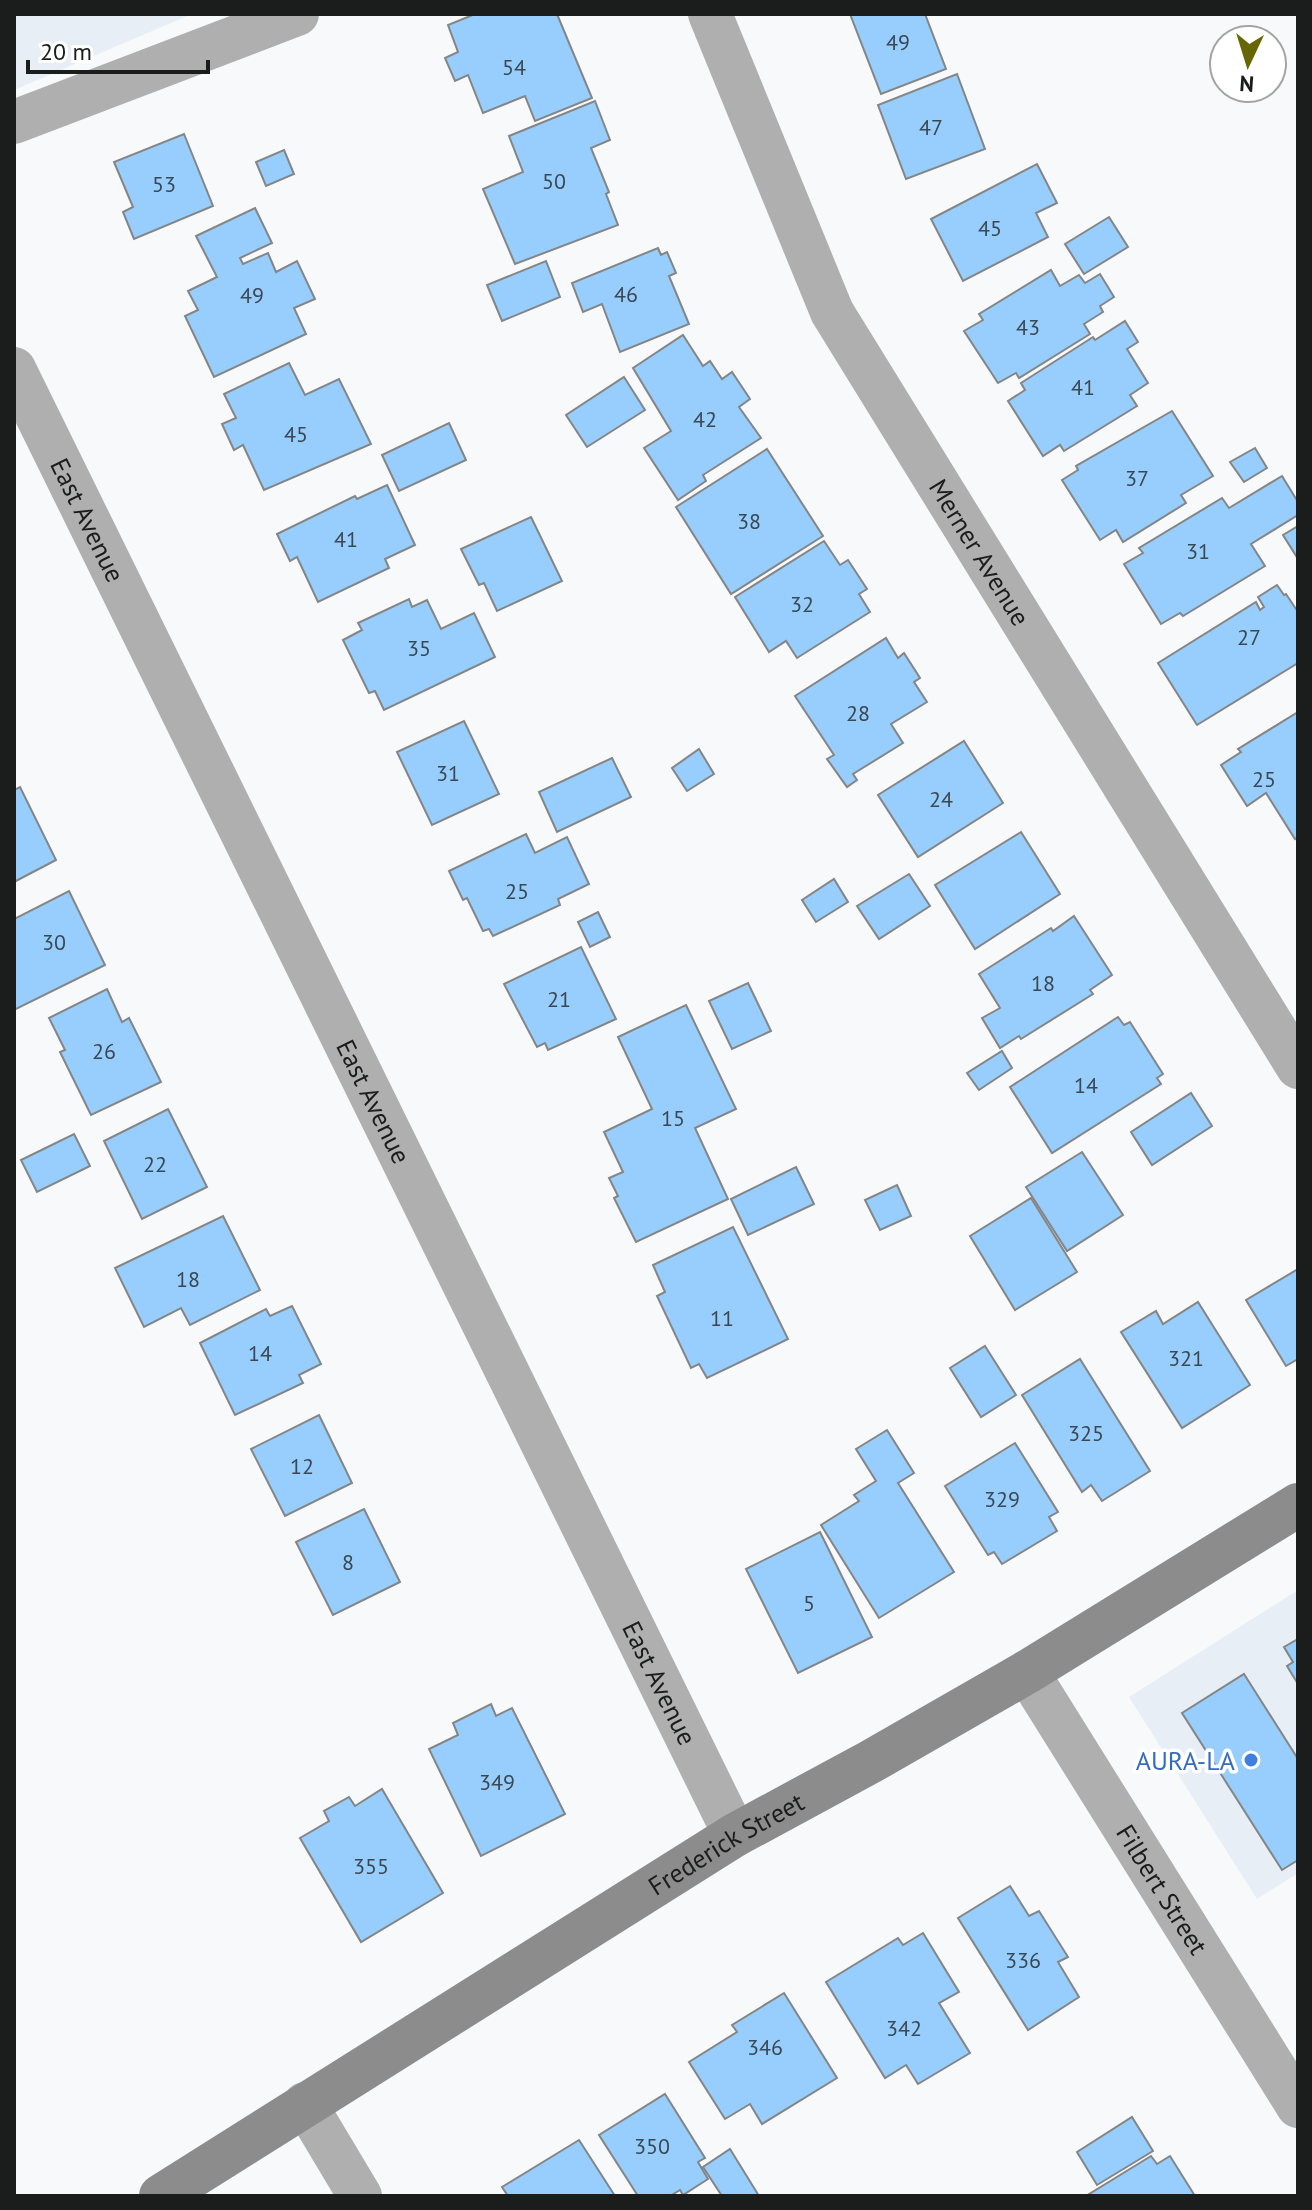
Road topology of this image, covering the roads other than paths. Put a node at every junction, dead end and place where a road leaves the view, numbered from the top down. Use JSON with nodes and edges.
{"nodes":[{"id":1,"x":297,"y":14,"type":"edge"},
{"id":2,"x":710,"y":14,"type":"edge"},
{"id":3,"x":14,"y":122,"type":"edge"},
{"id":4,"x":14,"y":369,"type":"edge"},
{"id":5,"x":1298,"y":1067,"type":"edge"},
{"id":6,"x":1298,"y":1505,"type":"edge"},
{"id":7,"x":1027,"y":1672,"type":"junction"},
{"id":8,"x":735,"y":1835,"type":"junction"},
{"id":9,"x":305,"y":2104,"type":"junction"},
{"id":10,"x":1298,"y":2106,"type":"edge"},
{"id":11,"x":161,"y":2196,"type":"edge"},
{"id":12,"x":360,"y":2196,"type":"edge"}],
"edges":[{"from":1,"to":3,"type":"street"},
{"from":2,"to":5,"type":"street","name":"Merner Avenue"},
{"from":4,"to":8,"type":"street","name":"East Avenue"},
{"from":6,"to":7,"type":"main road","name":"Frederick Street"},
{"from":7,"to":8,"type":"main road","name":"Frederick Street"},
{"from":7,"to":10,"type":"street","name":"Filbert Street"},
{"from":8,"to":9,"type":"main road","name":"Frederick Street"},
{"from":9,"to":11,"type":"main road","name":"Frederick Street"},
{"from":9,"to":12,"type":"street"}]}
